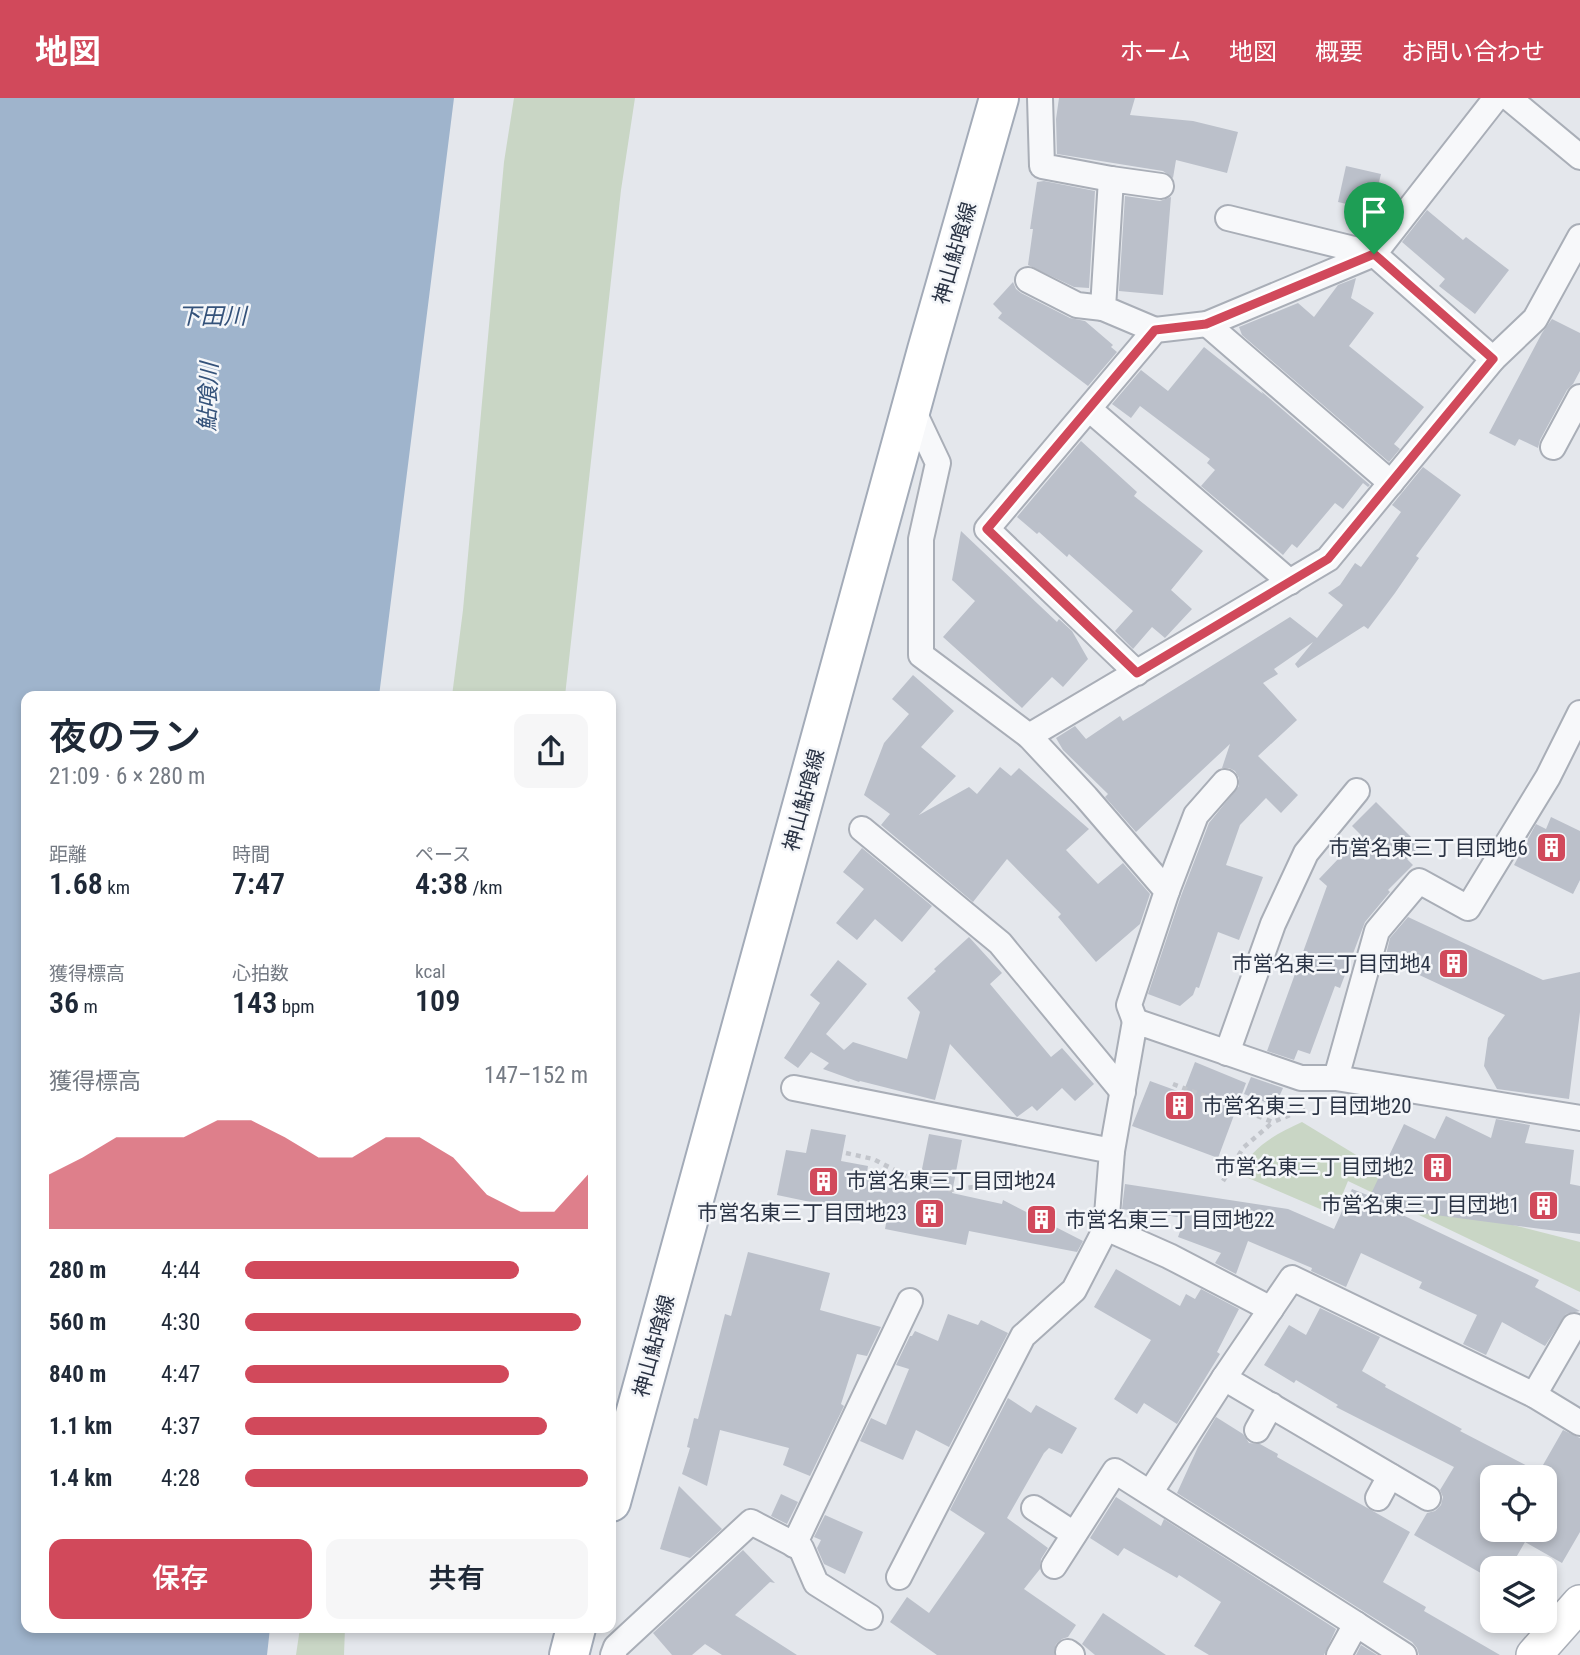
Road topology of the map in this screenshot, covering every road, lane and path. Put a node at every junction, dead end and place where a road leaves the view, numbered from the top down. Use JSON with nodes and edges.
{"nodes":[{"id":1,"x":999,"y":98,"type":"edge"},
{"id":2,"x":1040,"y":98,"type":"edge"},
{"id":3,"x":1496,"y":98,"type":"edge"},
{"id":4,"x":1509,"y":98,"type":"edge"},
{"id":5,"x":1580,"y":157,"type":"edge"},
{"id":6,"x":1111,"y":179,"type":"junction"},
{"id":7,"x":1161,"y":186,"type":"dead end"},
{"id":8,"x":1228,"y":218,"type":"dead end"},
{"id":9,"x":1580,"y":237,"type":"edge"},
{"id":10,"x":1374,"y":254,"type":"junction"},
{"id":11,"x":1028,"y":280,"type":"dead end"},
{"id":12,"x":1102,"y":308,"type":"junction"},
{"id":13,"x":1206,"y":324,"type":"junction"},
{"id":14,"x":1155,"y":330,"type":"junction"},
{"id":15,"x":1493,"y":359,"type":"junction"},
{"id":16,"x":1580,"y":397,"type":"edge"},
{"id":17,"x":912,"y":408,"type":"junction"},
{"id":18,"x":1089,"y":409,"type":"junction"},
{"id":19,"x":1553,"y":447,"type":"dead end"},
{"id":20,"x":1391,"y":482,"type":"junction"},
{"id":21,"x":1290,"y":582,"type":"junction"},
{"id":22,"x":1137,"y":673,"type":"junction"},
{"id":23,"x":1580,"y":713,"type":"edge"},
{"id":24,"x":1029,"y":736,"type":"junction"},
{"id":25,"x":1225,"y":782,"type":"dead end"},
{"id":26,"x":1357,"y":791,"type":"dead end"},
{"id":27,"x":862,"y":829,"type":"dead end"},
{"id":28,"x":1167,"y":891,"type":"junction"},
{"id":29,"x":1135,"y":1021,"type":"junction"},
{"id":30,"x":1227,"y":1053,"type":"junction"},
{"id":31,"x":1336,"y":1078,"type":"junction"},
{"id":32,"x":794,"y":1088,"type":"dead end"},
{"id":33,"x":1122,"y":1092,"type":"junction"},
{"id":34,"x":1580,"y":1118,"type":"edge"},
{"id":35,"x":1273,"y":1122,"type":"dead end"},
{"id":36,"x":1112,"y":1151,"type":"junction"},
{"id":37,"x":846,"y":1153,"type":"dead end"},
{"id":38,"x":1223,"y":1181,"type":"dead end"},
{"id":39,"x":1035,"y":1187,"type":"dead end"},
{"id":40,"x":1106,"y":1227,"type":"junction"},
{"id":41,"x":910,"y":1301,"type":"dead end"},
{"id":42,"x":1270,"y":1309,"type":"junction"},
{"id":43,"x":1574,"y":1326,"type":"dead end"},
{"id":44,"x":1224,"y":1378,"type":"junction"},
{"id":45,"x":1534,"y":1395,"type":"junction"},
{"id":46,"x":1271,"y":1405,"type":"junction"},
{"id":47,"x":1580,"y":1423,"type":"edge"},
{"id":48,"x":1257,"y":1430,"type":"dead end"},
{"id":49,"x":1390,"y":1476,"type":"junction"},
{"id":50,"x":616,"y":1484,"type":"edge"},
{"id":51,"x":1150,"y":1493,"type":"junction"},
{"id":52,"x":1378,"y":1498,"type":"dead end"},
{"id":53,"x":1428,"y":1498,"type":"dead end"},
{"id":54,"x":1034,"y":1508,"type":"dead end"},
{"id":55,"x":1074,"y":1534,"type":"junction"},
{"id":56,"x":794,"y":1545,"type":"junction"},
{"id":57,"x":1054,"y":1566,"type":"dead end"},
{"id":58,"x":898,"y":1577,"type":"dead end"},
{"id":59,"x":1580,"y":1603,"type":"edge"},
{"id":60,"x":870,"y":1617,"type":"dead end"},
{"id":61,"x":1356,"y":1624,"type":"junction"},
{"id":62,"x":575,"y":1633,"type":"edge"},
{"id":63,"x":569,"y":1655,"type":"edge"},
{"id":64,"x":613,"y":1655,"type":"edge"},
{"id":65,"x":1339,"y":1655,"type":"edge"},
{"id":66,"x":1404,"y":1655,"type":"edge"},
{"id":67,"x":1534,"y":1655,"type":"edge"}],
"edges":[{"from":1,"to":17,"type":"main road","name":"神山鮎喰線"},
{"from":2,"to":6,"type":"street"},
{"from":3,"to":10,"type":"street"},
{"from":4,"to":5,"type":"street"},
{"from":6,"to":7,"type":"street"},
{"from":6,"to":12,"type":"street"},
{"from":8,"to":10,"type":"street"},
{"from":9,"to":15,"type":"street"},
{"from":10,"to":13,"type":"street"},
{"from":10,"to":15,"type":"street"},
{"from":11,"to":12,"type":"street"},
{"from":12,"to":14,"type":"street"},
{"from":13,"to":14,"type":"street"},
{"from":13,"to":20,"type":"street"},
{"from":14,"to":18,"type":"street"},
{"from":15,"to":20,"type":"street"},
{"from":16,"to":19,"type":"street"},
{"from":17,"to":24,"type":"street"},
{"from":17,"to":50,"type":"main road","name":"神山鮎喰線"},
{"from":18,"to":21,"type":"street"},
{"from":18,"to":22,"type":"street"},
{"from":20,"to":21,"type":"street"},
{"from":21,"to":22,"type":"street"},
{"from":22,"to":24,"type":"street"},
{"from":23,"to":31,"type":"street"},
{"from":24,"to":28,"type":"street"},
{"from":25,"to":28,"type":"street"},
{"from":26,"to":30,"type":"street"},
{"from":27,"to":33,"type":"street"},
{"from":28,"to":29,"type":"street"},
{"from":29,"to":30,"type":"street"},
{"from":29,"to":33,"type":"street"},
{"from":30,"to":31,"type":"street"},
{"from":31,"to":34,"type":"street"},
{"from":32,"to":36,"type":"street"},
{"from":33,"to":36,"type":"street"},
{"from":35,"to":38,"type":"path"},
{"from":36,"to":40,"type":"street"},
{"from":37,"to":39,"type":"path"},
{"from":40,"to":42,"type":"street"},
{"from":40,"to":58,"type":"street"},
{"from":41,"to":56,"type":"street"},
{"from":42,"to":44,"type":"street"},
{"from":42,"to":45,"type":"street"},
{"from":43,"to":45,"type":"street"},
{"from":44,"to":46,"type":"street"},
{"from":44,"to":51,"type":"street"},
{"from":45,"to":47,"type":"street"},
{"from":46,"to":48,"type":"street"},
{"from":46,"to":49,"type":"street"},
{"from":49,"to":52,"type":"street"},
{"from":49,"to":53,"type":"street"},
{"from":51,"to":55,"type":"street"},
{"from":51,"to":61,"type":"street"},
{"from":54,"to":55,"type":"street"},
{"from":55,"to":57,"type":"street"},
{"from":56,"to":60,"type":"street"},
{"from":56,"to":64,"type":"street"},
{"from":59,"to":67,"type":"street"},
{"from":61,"to":65,"type":"street"},
{"from":61,"to":66,"type":"street"},
{"from":62,"to":63,"type":"main road"}]}
